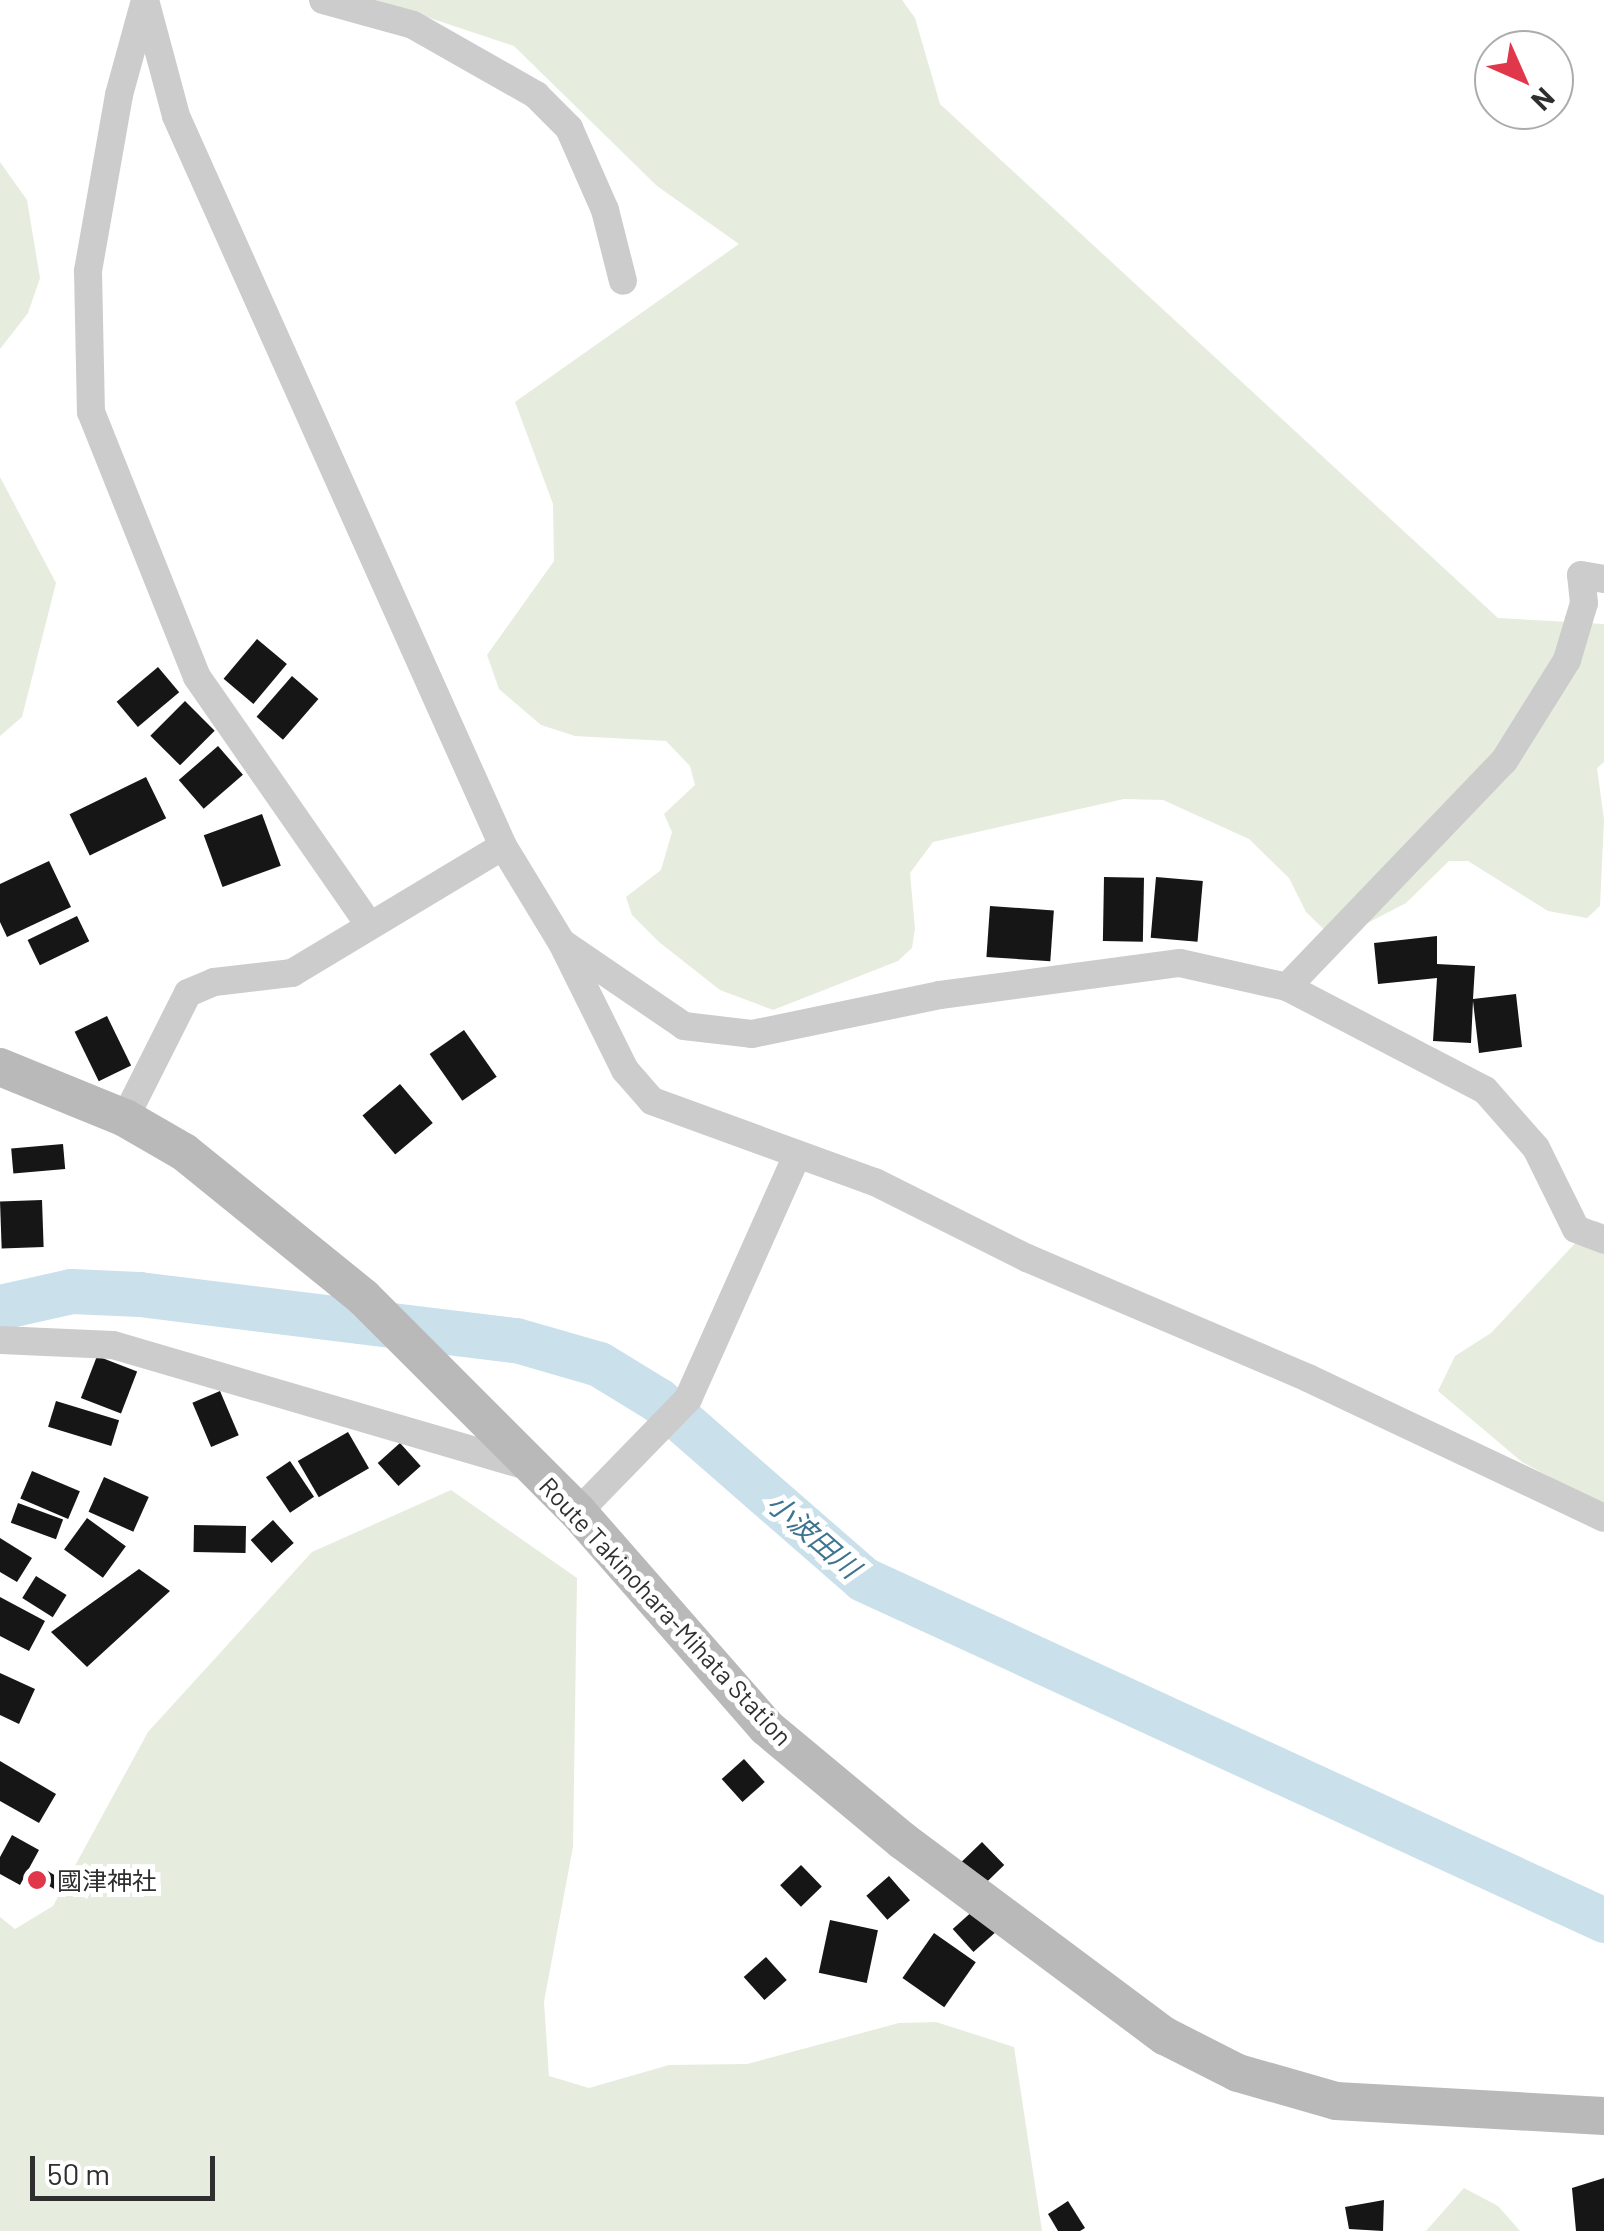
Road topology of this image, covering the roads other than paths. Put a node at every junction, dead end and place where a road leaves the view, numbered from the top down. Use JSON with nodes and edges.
{"nodes":[{"id":1,"x":145,"y":0,"type":"edge"},
{"id":2,"x":323,"y":0,"type":"edge"},
{"id":3,"x":623,"y":281,"type":"dead end"},
{"id":4,"x":1604,"y":579,"type":"edge"},
{"id":5,"x":503,"y":846,"type":"junction"},
{"id":6,"x":367,"y":922,"type":"junction"},
{"id":7,"x":562,"y":943,"type":"junction"},
{"id":8,"x":1287,"y":987,"type":"junction"},
{"id":9,"x":0,"y":1067,"type":"edge"},
{"id":10,"x":126,"y":1118,"type":"junction"},
{"id":11,"x":797,"y":1155,"type":"junction"},
{"id":12,"x":1604,"y":1240,"type":"edge"},
{"id":13,"x":0,"y":1340,"type":"edge"},
{"id":14,"x":532,"y":1467,"type":"junction"},
{"id":15,"x":578,"y":1512,"type":"junction"},
{"id":16,"x":1604,"y":1518,"type":"edge"},
{"id":17,"x":1604,"y":2116,"type":"edge"}],
"edges":[{"from":1,"to":5,"type":"street"},
{"from":1,"to":6,"type":"street"},
{"from":2,"to":3,"type":"street"},
{"from":4,"to":8,"type":"street"},
{"from":5,"to":6,"type":"street"},
{"from":5,"to":7,"type":"street"},
{"from":6,"to":10,"type":"street"},
{"from":7,"to":8,"type":"street"},
{"from":7,"to":11,"type":"street"},
{"from":8,"to":12,"type":"street"},
{"from":9,"to":10,"type":"main road","name":"Route Takinohara-Mihata Station"},
{"from":10,"to":14,"type":"main road","name":"Route Takinohara-Mihata Station"},
{"from":11,"to":15,"type":"street"},
{"from":11,"to":16,"type":"street"},
{"from":13,"to":14,"type":"street"},
{"from":14,"to":15,"type":"main road","name":"Route Takinohara-Mihata Station"},
{"from":15,"to":17,"type":"main road","name":"Route Takinohara-Mihata Station"}]}
